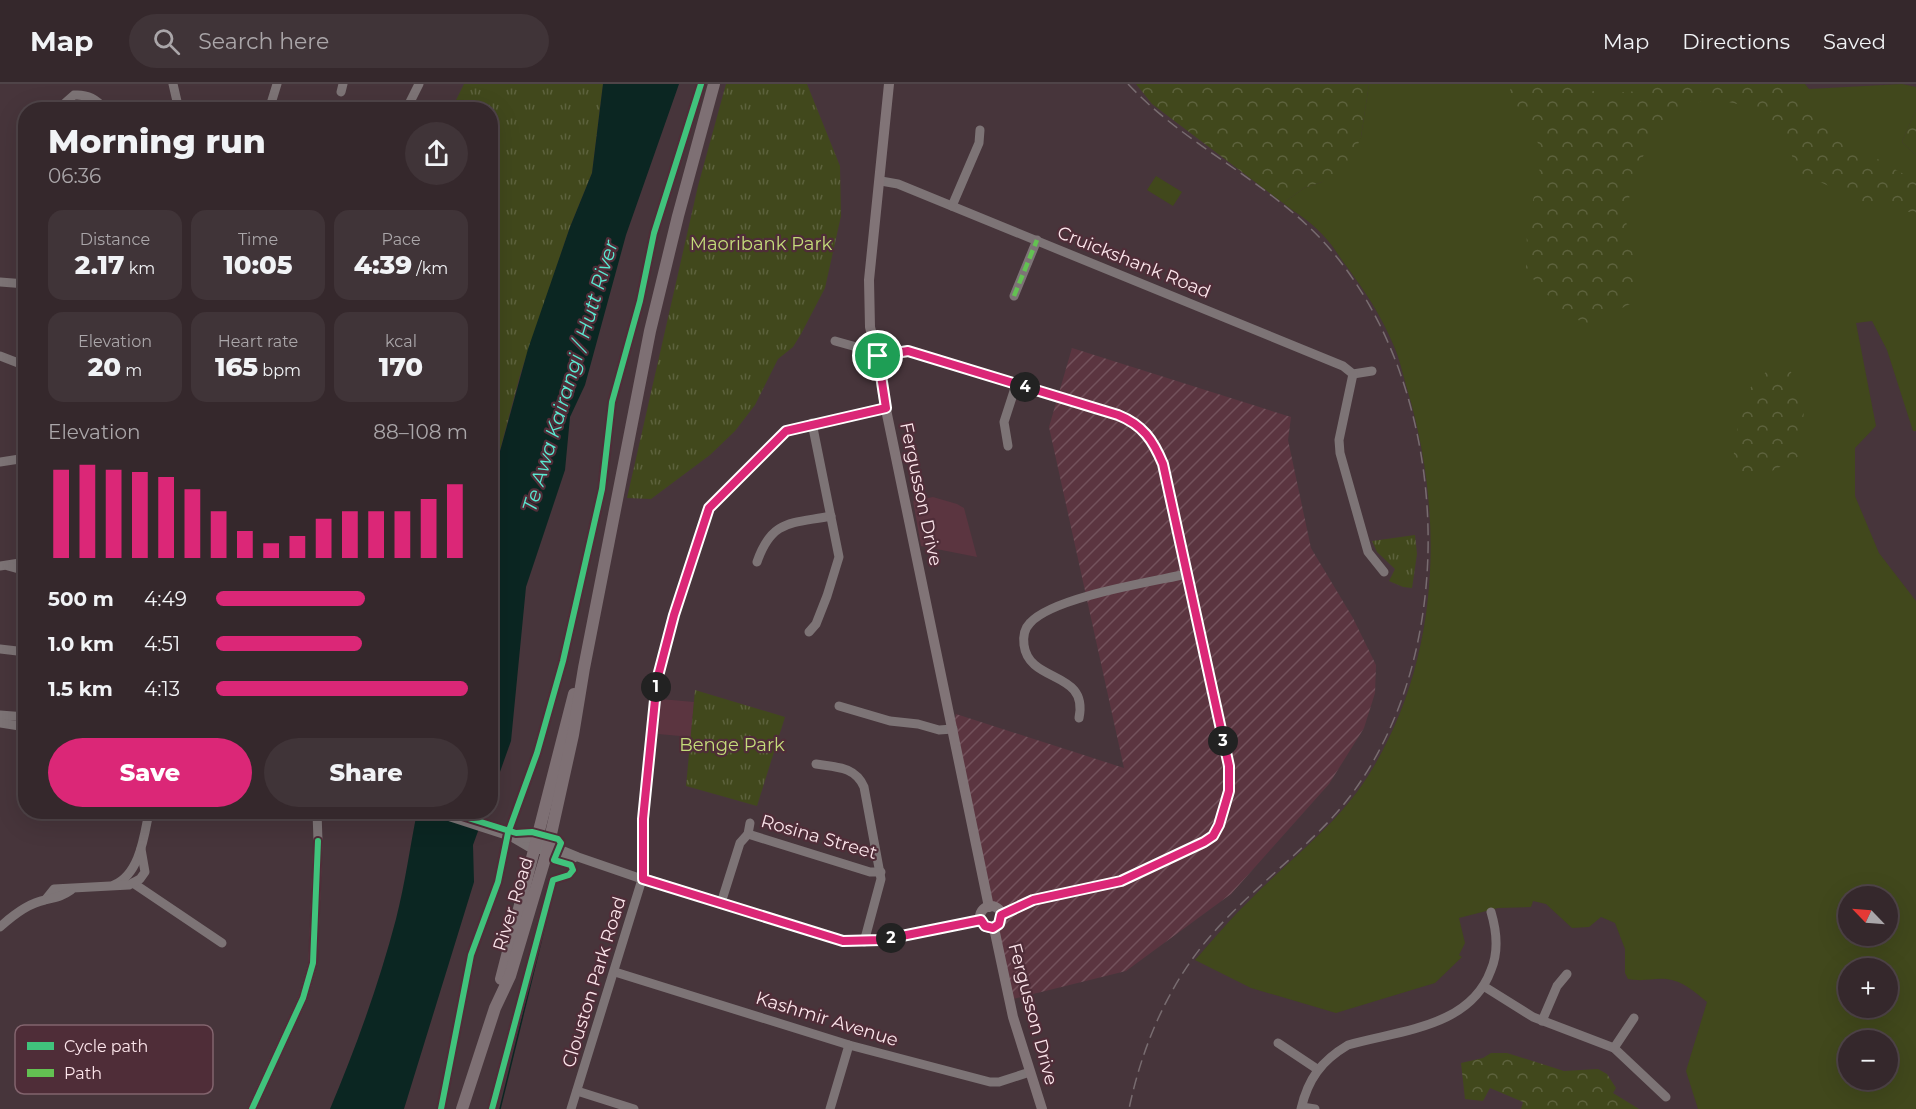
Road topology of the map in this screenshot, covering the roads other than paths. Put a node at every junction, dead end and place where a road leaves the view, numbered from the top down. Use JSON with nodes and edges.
{"nodes":[{"id":1,"x":173,"y":84,"type":"edge"},
{"id":2,"x":277,"y":84,"type":"edge"},
{"id":3,"x":418,"y":84,"type":"edge"},
{"id":4,"x":714,"y":84,"type":"edge"},
{"id":5,"x":889,"y":84,"type":"edge"},
{"id":6,"x":66,"y":102,"type":"edge"},
{"id":7,"x":97,"y":102,"type":"edge"},
{"id":8,"x":177,"y":102,"type":"edge"},
{"id":9,"x":271,"y":102,"type":"edge"},
{"id":10,"x":410,"y":102,"type":"edge"},
{"id":11,"x":980,"y":130,"type":"dead end"},
{"id":12,"x":881,"y":181,"type":"junction"},
{"id":13,"x":952,"y":206,"type":"junction"},
{"id":14,"x":1037,"y":240,"type":"junction"},
{"id":15,"x":0,"y":282,"type":"edge"},
{"id":16,"x":18,"y":283,"type":"edge"},
{"id":17,"x":1014,"y":296,"type":"dead end"},
{"id":18,"x":835,"y":341,"type":"dead end"},
{"id":19,"x":876,"y":351,"type":"junction"},
{"id":20,"x":0,"y":356,"type":"edge"},
{"id":21,"x":18,"y":363,"type":"edge"},
{"id":22,"x":1372,"y":371,"type":"dead end"},
{"id":23,"x":1353,"y":374,"type":"junction"},
{"id":24,"x":1016,"y":385,"type":"junction"},
{"id":25,"x":886,"y":408,"type":"junction"},
{"id":26,"x":812,"y":423,"type":"junction"},
{"id":27,"x":1008,"y":446,"type":"dead end"},
{"id":28,"x":18,"y":459,"type":"edge"},
{"id":29,"x":0,"y":462,"type":"edge"},
{"id":30,"x":831,"y":516,"type":"junction"},
{"id":31,"x":757,"y":562,"type":"dead end"},
{"id":32,"x":18,"y":563,"type":"edge"},
{"id":33,"x":3,"y":566,"type":"edge"},
{"id":34,"x":18,"y":569,"type":"edge"},
{"id":35,"x":1384,"y":572,"type":"dead end"},
{"id":36,"x":1187,"y":574,"type":"junction"},
{"id":37,"x":809,"y":632,"type":"dead end"},
{"id":38,"x":0,"y":649,"type":"edge"},
{"id":39,"x":18,"y":651,"type":"edge"},
{"id":40,"x":839,"y":706,"type":"dead end"},
{"id":41,"x":0,"y":714,"type":"edge"},
{"id":42,"x":18,"y":716,"type":"edge"},
{"id":43,"x":1079,"y":718,"type":"dead end"},
{"id":44,"x":0,"y":723,"type":"edge"},
{"id":45,"x":18,"y":726,"type":"edge"},
{"id":46,"x":952,"y":729,"type":"junction"},
{"id":47,"x":816,"y":764,"type":"dead end"},
{"id":48,"x":147,"y":819,"type":"edge"},
{"id":49,"x":317,"y":819,"type":"edge"},
{"id":50,"x":457,"y":819,"type":"edge"},
{"id":51,"x":750,"y":823,"type":"dead end"},
{"id":52,"x":748,"y":834,"type":"junction"},
{"id":53,"x":542,"y":846,"type":"junction"},
{"id":54,"x":141,"y":849,"type":"junction"},
{"id":55,"x":881,"y":872,"type":"junction"},
{"id":56,"x":643,"y":879,"type":"junction"},
{"id":57,"x":133,"y":883,"type":"junction"},
{"id":58,"x":114,"y":885,"type":"junction"},
{"id":59,"x":721,"y":903,"type":"junction"},
{"id":60,"x":989,"y":907,"type":"junction"},
{"id":61,"x":1491,"y":912,"type":"dead end"},
{"id":62,"x":1001,"y":915,"type":"junction"},
{"id":63,"x":981,"y":920,"type":"junction"},
{"id":64,"x":0,"y":927,"type":"edge"},
{"id":65,"x":993,"y":928,"type":"junction"},
{"id":66,"x":864,"y":942,"type":"junction"},
{"id":67,"x":222,"y":943,"type":"dead end"},
{"id":68,"x":615,"y":972,"type":"junction"},
{"id":69,"x":1567,"y":975,"type":"dead end"},
{"id":70,"x":1485,"y":987,"type":"junction"},
{"id":71,"x":1634,"y":1018,"type":"dead end"},
{"id":72,"x":1542,"y":1021,"type":"junction"},
{"id":73,"x":1278,"y":1043,"type":"dead end"},
{"id":74,"x":849,"y":1045,"type":"junction"},
{"id":75,"x":1614,"y":1048,"type":"junction"},
{"id":76,"x":1317,"y":1069,"type":"junction"},
{"id":77,"x":1030,"y":1072,"type":"junction"},
{"id":78,"x":577,"y":1091,"type":"junction"},
{"id":79,"x":1666,"y":1097,"type":"dead end"},
{"id":80,"x":1301,"y":1108,"type":"edge"},
{"id":81,"x":252,"y":1109,"type":"edge"},
{"id":82,"x":462,"y":1109,"type":"edge"},
{"id":83,"x":571,"y":1109,"type":"edge"},
{"id":84,"x":633,"y":1109,"type":"edge"},
{"id":85,"x":830,"y":1109,"type":"edge"},
{"id":86,"x":1042,"y":1109,"type":"edge"},
{"id":87,"x":1315,"y":1109,"type":"edge"}],
"edges":[{"from":1,"to":8,"type":"street"},
{"from":2,"to":9,"type":"street"},
{"from":3,"to":10,"type":"street"},
{"from":4,"to":53,"type":"highway","name":"River Road"},
{"from":5,"to":12,"type":"main road","name":"Fergusson Drive"},
{"from":6,"to":7,"type":"street"},
{"from":11,"to":13,"type":"street"},
{"from":12,"to":13,"type":"street","name":"Cruickshank Road"},
{"from":12,"to":19,"type":"main road","name":"Fergusson Drive"},
{"from":13,"to":14,"type":"street","name":"Cruickshank Road"},
{"from":14,"to":17,"type":"street"},
{"from":14,"to":23,"type":"street","name":"Cruickshank Road"},
{"from":15,"to":16,"type":"street"},
{"from":18,"to":19,"type":"street"},
{"from":19,"to":24,"type":"street"},
{"from":19,"to":25,"type":"main road","name":"Fergusson Drive"},
{"from":20,"to":21,"type":"street"},
{"from":22,"to":23,"type":"street"},
{"from":23,"to":35,"type":"street"},
{"from":24,"to":27,"type":"street"},
{"from":24,"to":36,"type":"street"},
{"from":25,"to":26,"type":"street","name":"Clouston Park Road"},
{"from":25,"to":46,"type":"main road","name":"Fergusson Drive"},
{"from":26,"to":30,"type":"street"},
{"from":26,"to":56,"type":"street","name":"Clouston Park Road"},
{"from":28,"to":29,"type":"street"},
{"from":30,"to":31,"type":"street"},
{"from":30,"to":37,"type":"street"},
{"from":32,"to":33,"type":"street"},
{"from":33,"to":34,"type":"street"},
{"from":36,"to":43,"type":"street"},
{"from":36,"to":62,"type":"street"},
{"from":38,"to":39,"type":"street"},
{"from":40,"to":46,"type":"street"},
{"from":41,"to":42,"type":"street"},
{"from":44,"to":45,"type":"street"},
{"from":46,"to":60,"type":"main road","name":"Fergusson Drive"},
{"from":47,"to":55,"type":"street"},
{"from":48,"to":54,"type":"street"},
{"from":49,"to":81,"type":"street"},
{"from":50,"to":53,"type":"street"},
{"from":51,"to":52,"type":"street","name":"Rosina Street"},
{"from":52,"to":55,"type":"street","name":"Rosina Street"},
{"from":52,"to":59,"type":"street","name":"Rosina Street"},
{"from":53,"to":56,"type":"street"},
{"from":53,"to":82,"type":"highway","name":"River Road"},
{"from":54,"to":57,"type":"street"},
{"from":54,"to":58,"type":"street"},
{"from":55,"to":66,"type":"street"},
{"from":56,"to":59,"type":"street"},
{"from":56,"to":68,"type":"street","name":"Clouston Park Road"},
{"from":57,"to":58,"type":"street"},
{"from":57,"to":67,"type":"street"},
{"from":58,"to":64,"type":"street"},
{"from":59,"to":66,"type":"street"},
{"from":60,"to":62,"type":"main road"},
{"from":60,"to":63,"type":"main road"},
{"from":61,"to":70,"type":"street"},
{"from":62,"to":65,"type":"main road"},
{"from":63,"to":65,"type":"main road"},
{"from":63,"to":66,"type":"street"},
{"from":65,"to":77,"type":"main road","name":"Fergusson Drive"},
{"from":68,"to":74,"type":"street","name":"Kashmir Avenue"},
{"from":68,"to":78,"type":"street","name":"Clouston Park Road"},
{"from":69,"to":72,"type":"street"},
{"from":70,"to":72,"type":"street"},
{"from":70,"to":76,"type":"street"},
{"from":71,"to":75,"type":"street"},
{"from":72,"to":75,"type":"street"},
{"from":73,"to":76,"type":"street"},
{"from":74,"to":77,"type":"street","name":"Kashmir Avenue"},
{"from":74,"to":85,"type":"street"},
{"from":75,"to":79,"type":"street"},
{"from":76,"to":80,"type":"street"},
{"from":77,"to":86,"type":"main road","name":"Fergusson Drive"},
{"from":78,"to":83,"type":"street","name":"Clouston Park Road"},
{"from":78,"to":84,"type":"street"},
{"from":80,"to":87,"type":"street"}]}
